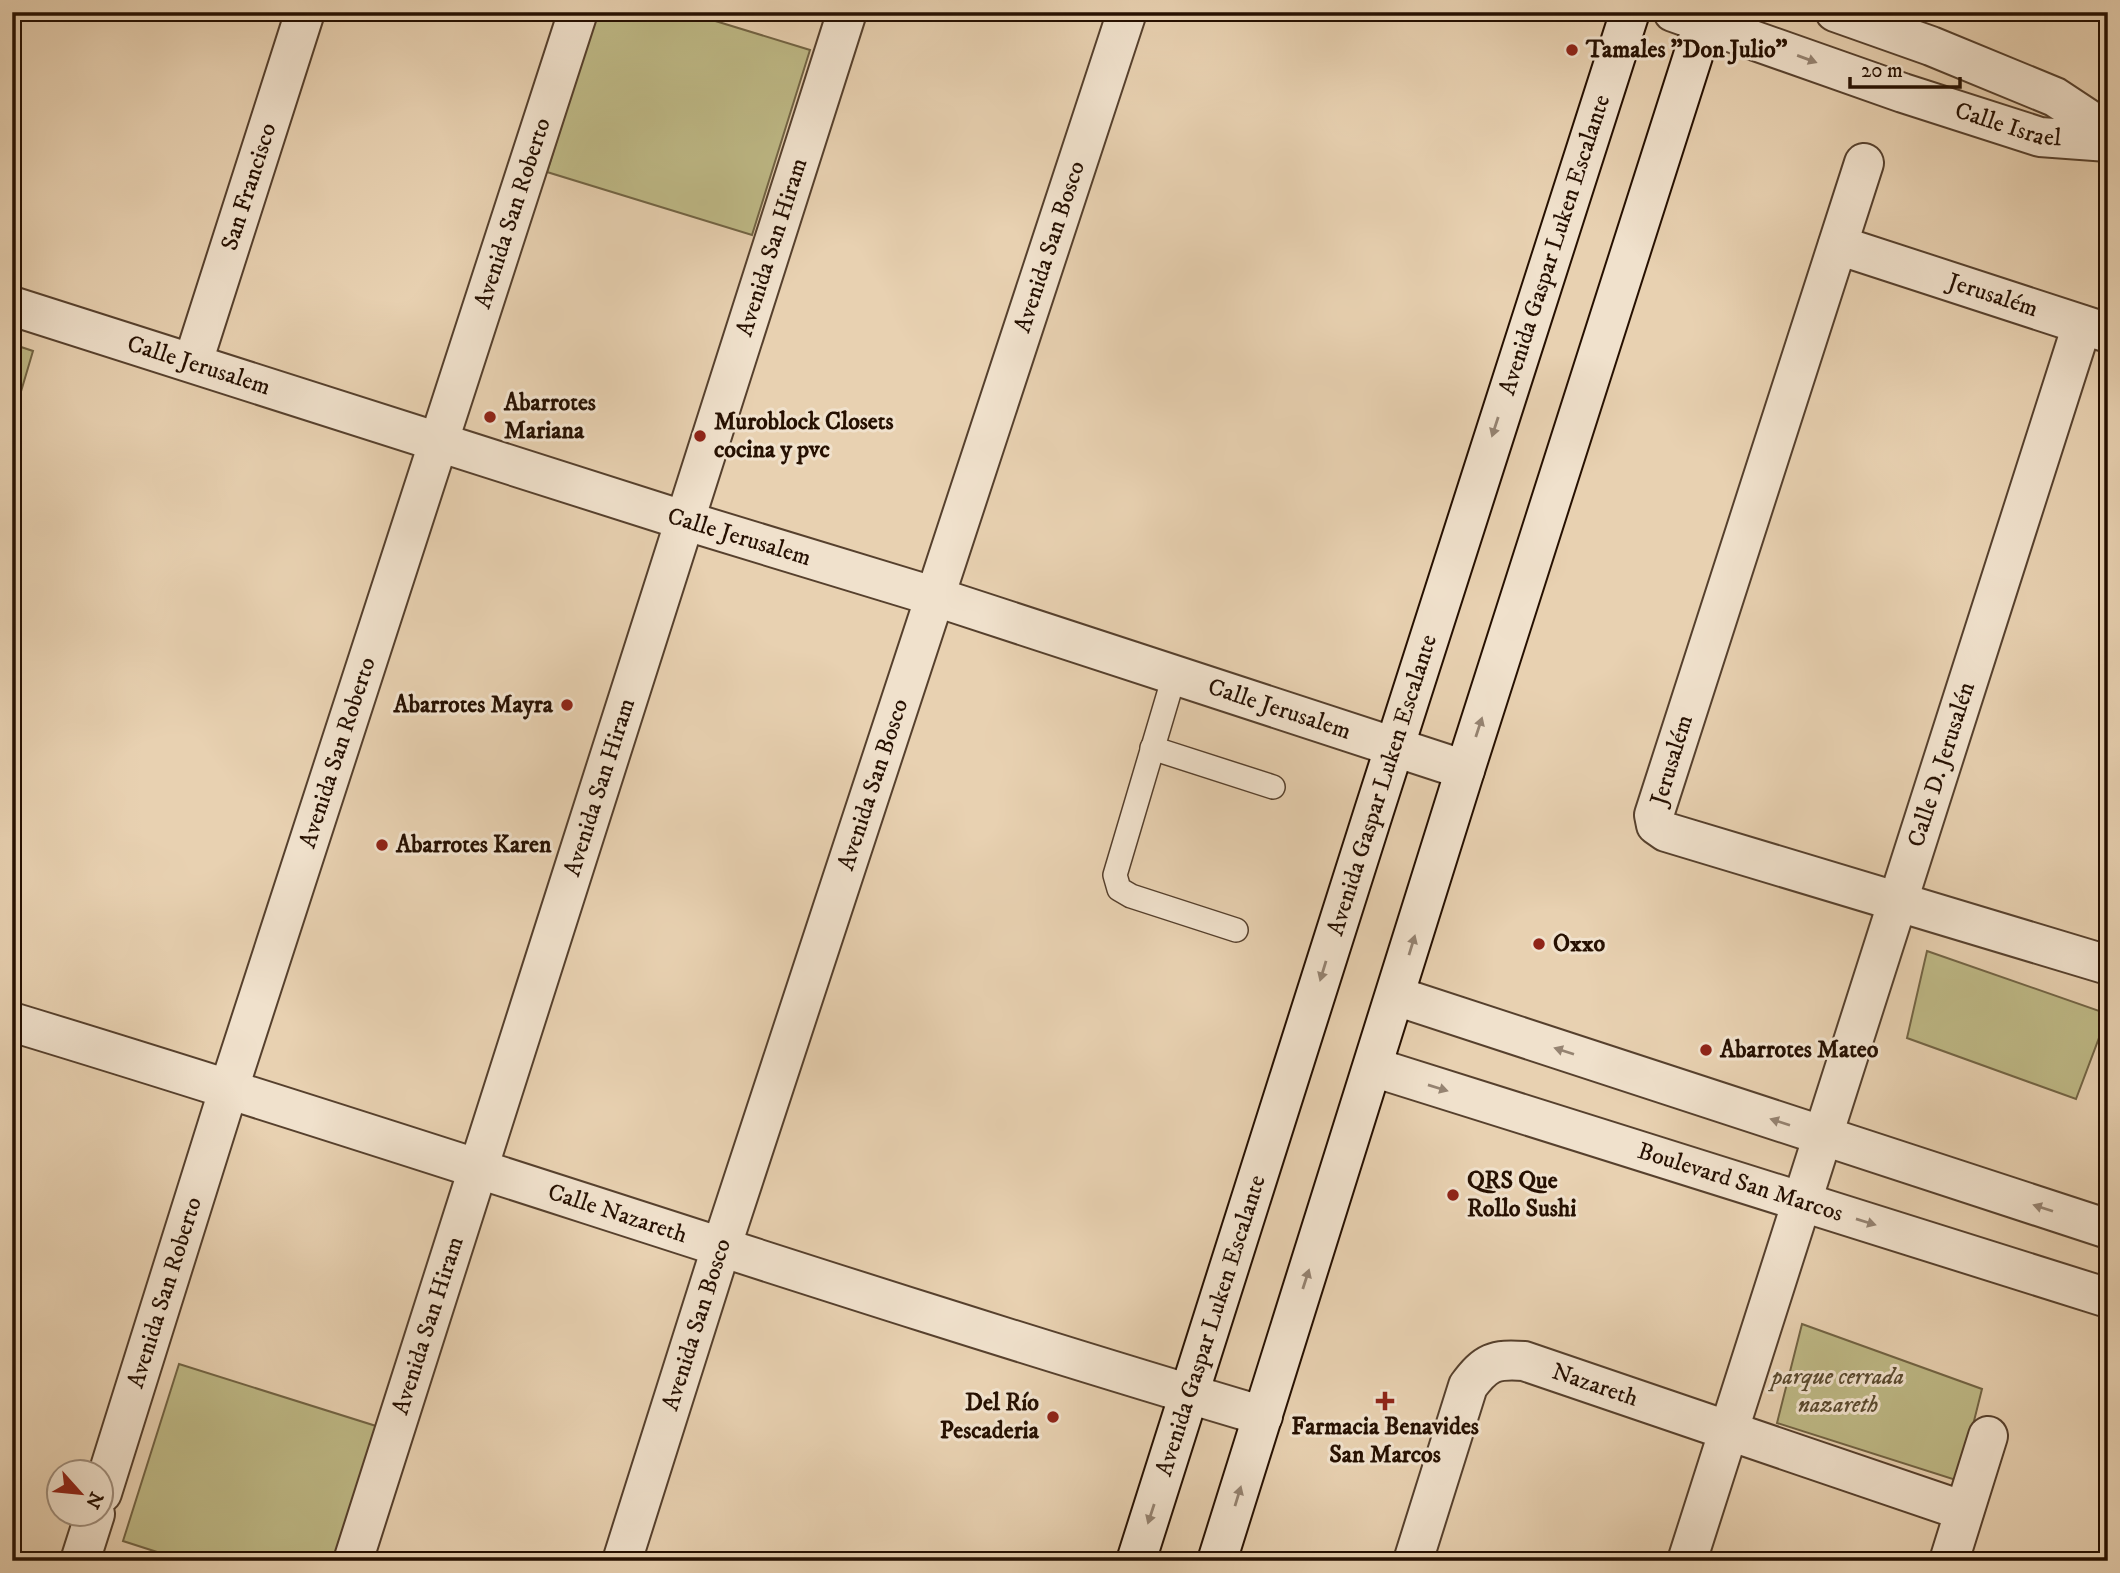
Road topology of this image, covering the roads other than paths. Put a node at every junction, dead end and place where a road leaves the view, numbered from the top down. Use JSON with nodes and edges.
{"nodes":[{"id":1,"x":305,"y":12,"type":"edge"},
{"id":2,"x":579,"y":12,"type":"edge"},
{"id":3,"x":847,"y":12,"type":"edge"},
{"id":4,"x":1127,"y":12,"type":"edge"},
{"id":5,"x":1630,"y":12,"type":"edge"},
{"id":6,"x":1835,"y":12,"type":"edge"},
{"id":7,"x":1695,"y":15,"type":"edge"},
{"id":8,"x":2108,"y":132,"type":"edge"},
{"id":9,"x":2108,"y":142,"type":"edge"},
{"id":10,"x":1864,"y":163,"type":"dead end"},
{"id":11,"x":1838,"y":245,"type":"junction"},
{"id":12,"x":12,"y":306,"type":"edge"},
{"id":13,"x":2095,"y":329,"type":"edge"},
{"id":14,"x":193,"y":362,"type":"junction"},
{"id":15,"x":438,"y":440,"type":"junction"},
{"id":16,"x":683,"y":520,"type":"junction"},
{"id":17,"x":936,"y":597,"type":"junction"},
{"id":18,"x":1175,"y":674,"type":"junction"},
{"id":19,"x":1393,"y":744,"type":"junction"},
{"id":20,"x":1152,"y":748,"type":"junction"},
{"id":21,"x":1465,"y":770,"type":"junction"},
{"id":22,"x":1273,"y":787,"type":"dead end"},
{"id":23,"x":1897,"y":901,"type":"junction"},
{"id":24,"x":1236,"y":930,"type":"dead end"},
{"id":25,"x":2108,"y":965,"type":"edge"},
{"id":26,"x":1396,"y":996,"type":"junction"},
{"id":27,"x":12,"y":1022,"type":"edge"},
{"id":28,"x":1373,"y":1067,"type":"junction"},
{"id":29,"x":229,"y":1088,"type":"junction"},
{"id":30,"x":1824,"y":1136,"type":"junction"},
{"id":31,"x":478,"y":1168,"type":"junction"},
{"id":32,"x":1803,"y":1202,"type":"junction"},
{"id":33,"x":2108,"y":1229,"type":"edge"},
{"id":34,"x":722,"y":1248,"type":"junction"},
{"id":35,"x":2108,"y":1298,"type":"edge"},
{"id":36,"x":1189,"y":1394,"type":"junction"},
{"id":37,"x":1263,"y":1416,"type":"junction"},
{"id":38,"x":1731,"y":1432,"type":"junction"},
{"id":39,"x":1988,"y":1436,"type":"dead end"},
{"id":40,"x":113,"y":1458,"type":"edge"},
{"id":41,"x":1964,"y":1511,"type":"junction"},
{"id":42,"x":91,"y":1528,"type":"edge"},
{"id":43,"x":80,"y":1561,"type":"edge"},
{"id":44,"x":353,"y":1561,"type":"edge"},
{"id":45,"x":622,"y":1561,"type":"edge"},
{"id":46,"x":1136,"y":1561,"type":"edge"},
{"id":47,"x":1217,"y":1561,"type":"edge"},
{"id":48,"x":1413,"y":1561,"type":"edge"},
{"id":49,"x":1687,"y":1561,"type":"edge"},
{"id":50,"x":1948,"y":1561,"type":"edge"}],
"edges":[{"from":1,"to":14,"type":"street","name":"San Francisco"},
{"from":2,"to":15,"type":"street","name":"Avenida San Roberto"},
{"from":3,"to":16,"type":"street","name":"Avenida San Hiram"},
{"from":4,"to":17,"type":"street","name":"Avenida San Bosco"},
{"from":5,"to":19,"type":"street","name":"Avenida Gaspar Luken Escalante","one_way":true},
{"from":6,"to":8,"type":"street","name":"Calle Israel"},
{"from":7,"to":9,"type":"street","name":"Calle Israel","one_way":true},
{"from":21,"to":7,"type":"street","one_way":true},
{"from":10,"to":11,"type":"street","name":"Jerusalém"},
{"from":11,"to":13,"type":"street","name":"Jerusalém"},
{"from":11,"to":23,"type":"street","name":"Jerusalém"},
{"from":12,"to":14,"type":"street","name":"Calle Jerusalem"},
{"from":13,"to":23,"type":"street","name":"Calle D. Jerusalén"},
{"from":14,"to":15,"type":"street","name":"Calle Jerusalem"},
{"from":15,"to":16,"type":"street","name":"Calle Jerusalem"},
{"from":15,"to":29,"type":"street","name":"Avenida San Roberto"},
{"from":16,"to":17,"type":"street","name":"Calle Jerusalem"},
{"from":16,"to":31,"type":"street","name":"Avenida San Hiram"},
{"from":17,"to":18,"type":"street","name":"Calle Jerusalem"},
{"from":17,"to":34,"type":"street","name":"Avenida San Bosco"},
{"from":18,"to":19,"type":"street","name":"Calle Jerusalem"},
{"from":18,"to":20,"type":"lane"},
{"from":19,"to":21,"type":"street","name":"Calle Jerusalem"},
{"from":19,"to":36,"type":"street","name":"Avenida Gaspar Luken Escalante","one_way":true},
{"from":20,"to":22,"type":"lane"},
{"from":20,"to":24,"type":"lane"},
{"from":26,"to":21,"type":"street","one_way":true},
{"from":23,"to":25,"type":"street","name":"Jerusalém"},
{"from":23,"to":30,"type":"street","name":"Calle D. Jerusalén"},
{"from":26,"to":28,"type":"street"},
{"from":30,"to":26,"type":"street","one_way":true},
{"from":27,"to":29,"type":"street","name":"Calle Nazareth"},
{"from":28,"to":32,"type":"street","name":"Boulevard San Marcos","one_way":true},
{"from":37,"to":28,"type":"street","one_way":true},
{"from":29,"to":31,"type":"street","name":"Calle Nazareth"},
{"from":29,"to":40,"type":"street","name":"Avenida San Roberto"},
{"from":30,"to":32,"type":"street","name":"Calle D. Jerusalén"},
{"from":33,"to":30,"type":"street","one_way":true},
{"from":31,"to":34,"type":"street","name":"Calle Nazareth"},
{"from":31,"to":44,"type":"street","name":"Avenida San Hiram"},
{"from":32,"to":35,"type":"street","name":"Boulevard San Marcos","one_way":true},
{"from":32,"to":38,"type":"street"},
{"from":34,"to":36,"type":"street","name":"Calle Nazareth"},
{"from":34,"to":45,"type":"street","name":"Avenida San Bosco"},
{"from":36,"to":37,"type":"street","name":"Calle Nazareth"},
{"from":36,"to":46,"type":"street","name":"Avenida Gaspar Luken Escalante","one_way":true},
{"from":47,"to":37,"type":"street","one_way":true},
{"from":38,"to":41,"type":"street","name":"Nazareth"},
{"from":38,"to":48,"type":"street","name":"Nazareth"},
{"from":38,"to":49,"type":"street"},
{"from":39,"to":41,"type":"street"},
{"from":41,"to":50,"type":"street"},
{"from":42,"to":43,"type":"street"}]}
